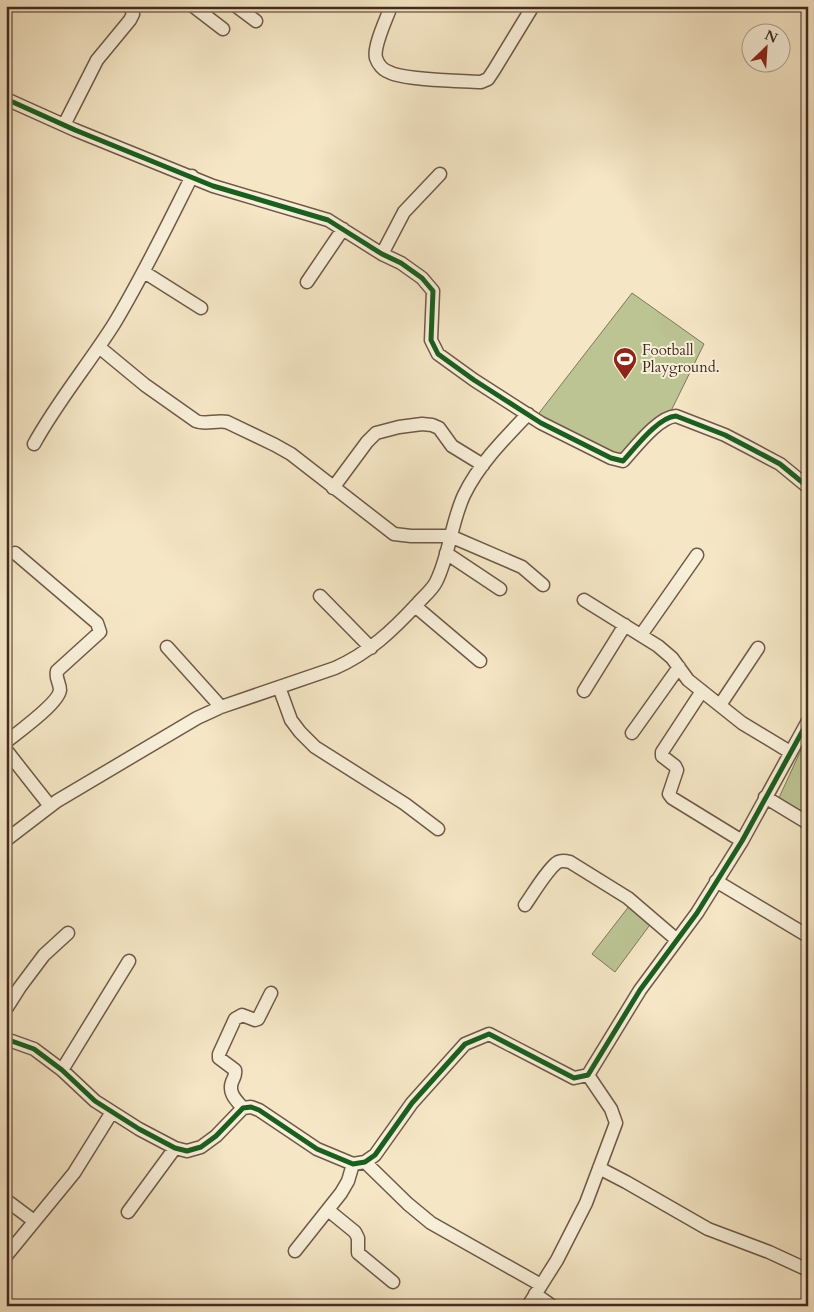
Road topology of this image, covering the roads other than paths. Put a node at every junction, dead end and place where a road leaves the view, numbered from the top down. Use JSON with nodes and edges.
{"nodes":[{"id":1,"x":193,"y":6,"type":"edge"},
{"id":2,"x":236,"y":6,"type":"edge"},
{"id":3,"x":391,"y":6,"type":"edge"},
{"id":4,"x":533,"y":6,"type":"edge"},
{"id":5,"x":135,"y":9,"type":"edge"},
{"id":6,"x":256,"y":21,"type":"dead end"},
{"id":7,"x":223,"y":29,"type":"dead end"},
{"id":8,"x":6,"y":99,"type":"edge"},
{"id":9,"x":64,"y":125,"type":"junction"},
{"id":10,"x":440,"y":174,"type":"dead end"},
{"id":11,"x":192,"y":176,"type":"junction"},
{"id":12,"x":343,"y":229,"type":"junction"},
{"id":13,"x":382,"y":254,"type":"junction"},
{"id":14,"x":144,"y":272,"type":"junction"},
{"id":15,"x":307,"y":282,"type":"dead end"},
{"id":16,"x":201,"y":308,"type":"dead end"},
{"id":17,"x":99,"y":347,"type":"junction"},
{"id":18,"x":528,"y":414,"type":"junction"},
{"id":19,"x":34,"y":444,"type":"dead end"},
{"id":20,"x":483,"y":464,"type":"junction"},
{"id":21,"x":808,"y":487,"type":"edge"},
{"id":22,"x":332,"y":488,"type":"junction"},
{"id":23,"x":450,"y":536,"type":"junction"},
{"id":24,"x":15,"y":553,"type":"dead end"},
{"id":25,"x":446,"y":554,"type":"junction"},
{"id":26,"x":697,"y":555,"type":"dead end"},
{"id":27,"x":543,"y":585,"type":"dead end"},
{"id":28,"x":500,"y":589,"type":"dead end"},
{"id":29,"x":320,"y":596,"type":"dead end"},
{"id":30,"x":584,"y":600,"type":"dead end"},
{"id":31,"x":415,"y":606,"type":"junction"},
{"id":32,"x":625,"y":625,"type":"junction"},
{"id":33,"x":641,"y":635,"type":"junction"},
{"id":34,"x":167,"y":647,"type":"dead end"},
{"id":35,"x":371,"y":648,"type":"junction"},
{"id":36,"x":758,"y":648,"type":"dead end"},
{"id":37,"x":480,"y":661,"type":"dead end"},
{"id":38,"x":679,"y":667,"type":"junction"},
{"id":39,"x":278,"y":688,"type":"junction"},
{"id":40,"x":584,"y":690,"type":"dead end"},
{"id":41,"x":702,"y":691,"type":"junction"},
{"id":42,"x":720,"y":705,"type":"junction"},
{"id":43,"x":221,"y":707,"type":"junction"},
{"id":44,"x":808,"y":721,"type":"edge"},
{"id":45,"x":632,"y":733,"type":"dead end"},
{"id":46,"x":6,"y":742,"type":"edge"},
{"id":47,"x":6,"y":750,"type":"edge"},
{"id":48,"x":790,"y":752,"type":"junction"},
{"id":49,"x":765,"y":798,"type":"junction"},
{"id":50,"x":50,"y":806,"type":"junction"},
{"id":51,"x":808,"y":823,"type":"edge"},
{"id":52,"x":438,"y":829,"type":"dead end"},
{"id":53,"x":6,"y":840,"type":"edge"},
{"id":54,"x":742,"y":841,"type":"junction"},
{"id":55,"x":716,"y":882,"type":"junction"},
{"id":56,"x":525,"y":905,"type":"dead end"},
{"id":57,"x":68,"y":933,"type":"dead end"},
{"id":58,"x":808,"y":936,"type":"edge"},
{"id":59,"x":677,"y":940,"type":"junction"},
{"id":60,"x":129,"y":962,"type":"dead end"},
{"id":61,"x":271,"y":993,"type":"dead end"},
{"id":62,"x":6,"y":1009,"type":"edge"},
{"id":63,"x":6,"y":1039,"type":"edge"},
{"id":64,"x":62,"y":1070,"type":"junction"},
{"id":65,"x":588,"y":1075,"type":"junction"},
{"id":66,"x":243,"y":1108,"type":"junction"},
{"id":67,"x":112,"y":1112,"type":"junction"},
{"id":68,"x":175,"y":1148,"type":"junction"},
{"id":69,"x":359,"y":1163,"type":"junction"},
{"id":70,"x":599,"y":1168,"type":"junction"},
{"id":71,"x":6,"y":1200,"type":"edge"},
{"id":72,"x":328,"y":1210,"type":"junction"},
{"id":73,"x":128,"y":1212,"type":"dead end"},
{"id":74,"x":34,"y":1221,"type":"junction"},
{"id":75,"x":295,"y":1251,"type":"dead end"},
{"id":76,"x":6,"y":1256,"type":"edge"},
{"id":77,"x":808,"y":1270,"type":"edge"},
{"id":78,"x":393,"y":1282,"type":"dead end"},
{"id":79,"x":538,"y":1290,"type":"junction"},
{"id":80,"x":528,"y":1306,"type":"edge"},
{"id":81,"x":552,"y":1306,"type":"edge"}],
"edges":[{"from":1,"to":7,"type":"street"},
{"from":2,"to":6,"type":"street"},
{"from":3,"to":4,"type":"street"},
{"from":5,"to":9,"type":"street"},
{"from":8,"to":9,"type":"street"},
{"from":9,"to":11,"type":"street"},
{"from":10,"to":13,"type":"street"},
{"from":11,"to":12,"type":"street"},
{"from":11,"to":14,"type":"street"},
{"from":12,"to":13,"type":"street"},
{"from":12,"to":15,"type":"street"},
{"from":13,"to":18,"type":"street"},
{"from":14,"to":16,"type":"street"},
{"from":14,"to":17,"type":"street"},
{"from":17,"to":19,"type":"street"},
{"from":17,"to":22,"type":"street"},
{"from":18,"to":20,"type":"street"},
{"from":18,"to":21,"type":"street"},
{"from":20,"to":22,"type":"street"},
{"from":20,"to":23,"type":"street"},
{"from":22,"to":23,"type":"street"},
{"from":23,"to":25,"type":"street"},
{"from":23,"to":27,"type":"street"},
{"from":24,"to":46,"type":"street"},
{"from":25,"to":28,"type":"street"},
{"from":25,"to":31,"type":"street"},
{"from":26,"to":33,"type":"street"},
{"from":29,"to":35,"type":"street"},
{"from":30,"to":32,"type":"street"},
{"from":31,"to":35,"type":"street"},
{"from":31,"to":37,"type":"street"},
{"from":32,"to":33,"type":"street"},
{"from":32,"to":40,"type":"street"},
{"from":33,"to":38,"type":"street"},
{"from":34,"to":43,"type":"street"},
{"from":35,"to":39,"type":"street"},
{"from":36,"to":42,"type":"street"},
{"from":38,"to":41,"type":"street"},
{"from":38,"to":45,"type":"street"},
{"from":39,"to":43,"type":"street"},
{"from":39,"to":52,"type":"street"},
{"from":41,"to":42,"type":"street"},
{"from":41,"to":54,"type":"street"},
{"from":42,"to":48,"type":"street"},
{"from":43,"to":50,"type":"street"},
{"from":44,"to":48,"type":"street"},
{"from":47,"to":50,"type":"street"},
{"from":48,"to":49,"type":"street"},
{"from":49,"to":51,"type":"street"},
{"from":49,"to":54,"type":"street"},
{"from":50,"to":53,"type":"street"},
{"from":54,"to":55,"type":"street"},
{"from":55,"to":58,"type":"street"},
{"from":55,"to":59,"type":"street"},
{"from":56,"to":59,"type":"street"},
{"from":57,"to":62,"type":"street"},
{"from":59,"to":65,"type":"street"},
{"from":60,"to":64,"type":"street"},
{"from":61,"to":66,"type":"street"},
{"from":63,"to":64,"type":"street"},
{"from":64,"to":67,"type":"street"},
{"from":65,"to":69,"type":"street"},
{"from":65,"to":70,"type":"street"},
{"from":66,"to":68,"type":"street"},
{"from":66,"to":69,"type":"street"},
{"from":67,"to":68,"type":"street"},
{"from":67,"to":74,"type":"street"},
{"from":68,"to":73,"type":"street"},
{"from":69,"to":72,"type":"street"},
{"from":69,"to":79,"type":"street"},
{"from":70,"to":77,"type":"street"},
{"from":70,"to":79,"type":"street"},
{"from":71,"to":74,"type":"street"},
{"from":72,"to":75,"type":"street"},
{"from":72,"to":78,"type":"street"},
{"from":74,"to":76,"type":"street"},
{"from":79,"to":80,"type":"street"},
{"from":79,"to":81,"type":"street"}]}
